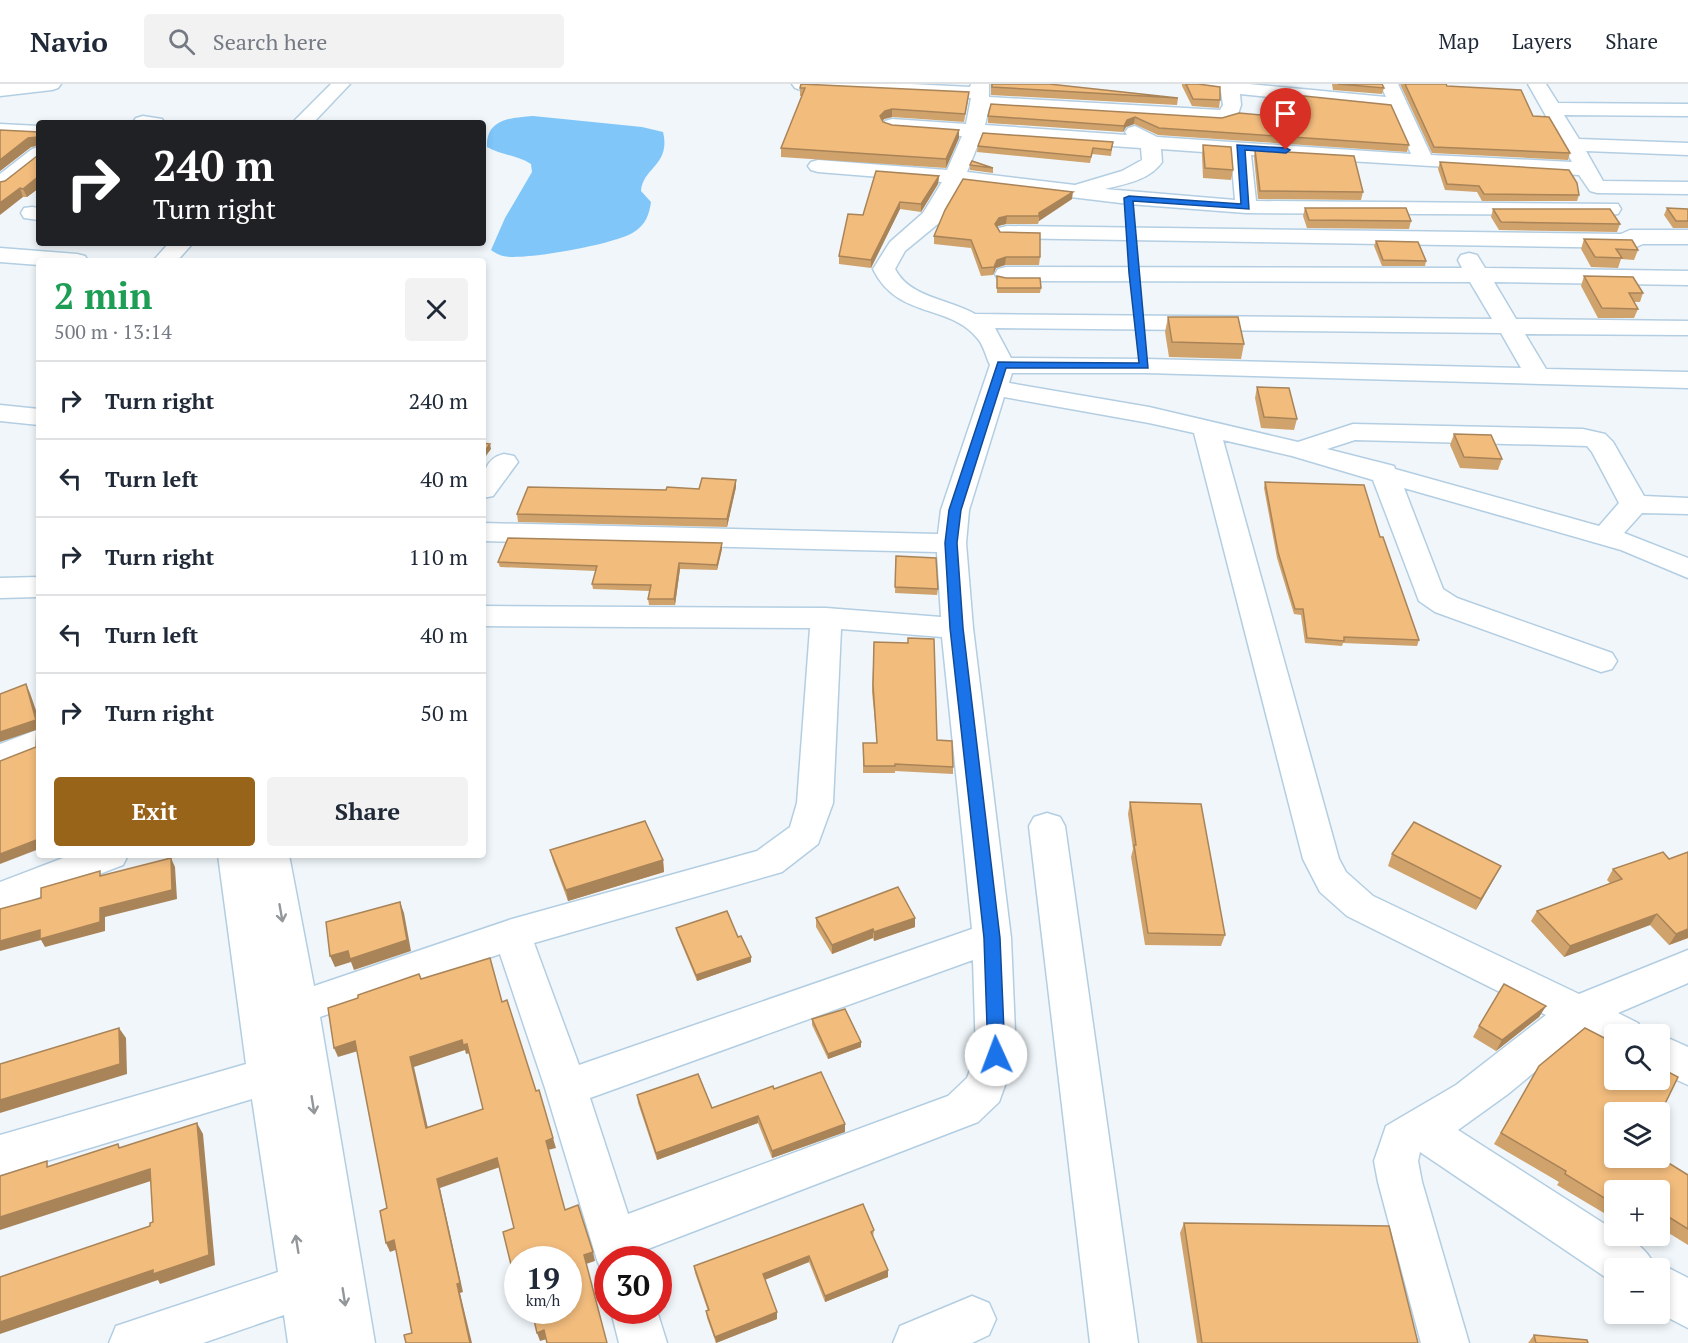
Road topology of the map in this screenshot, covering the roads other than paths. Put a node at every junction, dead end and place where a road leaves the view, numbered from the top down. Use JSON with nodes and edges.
{"nodes":[{"id":1,"x":52,"y":84,"type":"edge"},
{"id":2,"x":341,"y":84,"type":"edge"},
{"id":3,"x":801,"y":84,"type":"edge"},
{"id":4,"x":1192,"y":84,"type":"edge"},
{"id":5,"x":1389,"y":84,"type":"edge"},
{"id":6,"x":1537,"y":84,"type":"edge"},
{"id":7,"x":0,"y":90,"type":"edge"},
{"id":8,"x":980,"y":93,"type":"edge"},
{"id":9,"x":1231,"y":97,"type":"junction"},
{"id":10,"x":1055,"y":105,"type":"junction"},
{"id":11,"x":1399,"y":105,"type":"junction"},
{"id":12,"x":1551,"y":109,"type":"junction"},
{"id":13,"x":1688,"y":110,"type":"edge"},
{"id":14,"x":1204,"y":115,"type":"junction"},
{"id":15,"x":1365,"y":118,"type":"edge"},
{"id":16,"x":305,"y":120,"type":"edge"},
{"id":17,"x":892,"y":125,"type":"edge"},
{"id":18,"x":974,"y":129,"type":"junction"},
{"id":19,"x":0,"y":130,"type":"edge"},
{"id":20,"x":36,"y":132,"type":"edge"},
{"id":21,"x":1151,"y":141,"type":"junction"},
{"id":22,"x":1202,"y":145,"type":"junction"},
{"id":23,"x":1572,"y":146,"type":"junction"},
{"id":24,"x":1240,"y":147,"type":"junction"},
{"id":25,"x":1688,"y":149,"type":"edge"},
{"id":26,"x":36,"y":155,"type":"edge"},
{"id":27,"x":1424,"y":161,"type":"junction"},
{"id":28,"x":1467,"y":162,"type":"junction"},
{"id":29,"x":818,"y":166,"type":"dead end"},
{"id":30,"x":1585,"y":169,"type":"junction"},
{"id":31,"x":953,"y":177,"type":"junction"},
{"id":32,"x":0,"y":184,"type":"edge"},
{"id":33,"x":1597,"y":187,"type":"junction"},
{"id":34,"x":1688,"y":188,"type":"edge"},
{"id":35,"x":869,"y":190,"type":"edge"},
{"id":36,"x":1077,"y":190,"type":"junction"},
{"id":37,"x":890,"y":192,"type":"edge"},
{"id":38,"x":1129,"y":198,"type":"junction"},
{"id":39,"x":1009,"y":204,"type":"edge"},
{"id":40,"x":1031,"y":206,"type":"edge"},
{"id":41,"x":1246,"y":207,"type":"junction"},
{"id":42,"x":1505,"y":207,"type":"junction"},
{"id":43,"x":1436,"y":208,"type":"junction"},
{"id":44,"x":1610,"y":209,"type":"junction"},
{"id":45,"x":1007,"y":233,"type":"edge"},
{"id":46,"x":1131,"y":235,"type":"junction"},
{"id":47,"x":1688,"y":237,"type":"edge"},
{"id":48,"x":1456,"y":239,"type":"junction"},
{"id":49,"x":1632,"y":239,"type":"junction"},
{"id":50,"x":179,"y":246,"type":"edge"},
{"id":51,"x":0,"y":255,"type":"edge"},
{"id":52,"x":38,"y":258,"type":"edge"},
{"id":53,"x":167,"y":258,"type":"edge"},
{"id":54,"x":1006,"y":274,"type":"dead end"},
{"id":55,"x":1477,"y":275,"type":"junction"},
{"id":56,"x":1678,"y":293,"type":"edge"},
{"id":57,"x":1136,"y":297,"type":"junction"},
{"id":58,"x":972,"y":321,"type":"junction"},
{"id":59,"x":1508,"y":326,"type":"junction"},
{"id":60,"x":1688,"y":328,"type":"edge"},
{"id":61,"x":998,"y":376,"type":"junction"},
{"id":62,"x":1538,"y":376,"type":"junction"},
{"id":63,"x":1688,"y":380,"type":"edge"},
{"id":64,"x":1147,"y":390,"type":"junction"},
{"id":65,"x":0,"y":413,"type":"edge"},
{"id":66,"x":36,"y":417,"type":"edge"},
{"id":67,"x":1206,"y":428,"type":"junction"},
{"id":68,"x":1299,"y":450,"type":"junction"},
{"id":69,"x":504,"y":462,"type":"dead end"},
{"id":70,"x":1384,"y":472,"type":"junction"},
{"id":71,"x":486,"y":486,"type":"edge"},
{"id":72,"x":1634,"y":504,"type":"junction"},
{"id":73,"x":1688,"y":506,"type":"edge"},
{"id":74,"x":486,"y":532,"type":"edge"},
{"id":75,"x":1605,"y":537,"type":"junction"},
{"id":76,"x":951,"y":543,"type":"junction"},
{"id":77,"x":1688,"y":569,"type":"edge"},
{"id":78,"x":36,"y":587,"type":"edge"},
{"id":79,"x":0,"y":588,"type":"edge"},
{"id":80,"x":486,"y":616,"type":"edge"},
{"id":81,"x":826,"y":618,"type":"junction"},
{"id":82,"x":957,"y":628,"type":"junction"},
{"id":83,"x":1601,"y":661,"type":"dead end"},
{"id":84,"x":36,"y":742,"type":"edge"},
{"id":85,"x":0,"y":757,"type":"edge"},
{"id":86,"x":1047,"y":826,"type":"dead end"},
{"id":87,"x":102,"y":858,"type":"edge"},
{"id":88,"x":236,"y":858,"type":"edge"},
{"id":89,"x":272,"y":858,"type":"edge"},
{"id":90,"x":0,"y":897,"type":"edge"},
{"id":91,"x":512,"y":934,"type":"junction"},
{"id":92,"x":992,"y":938,"type":"junction"},
{"id":93,"x":1688,"y":966,"type":"edge"},
{"id":94,"x":298,"y":1007,"type":"junction"},
{"id":95,"x":1578,"y":1012,"type":"junction"},
{"id":96,"x":260,"y":1020,"type":"junction"},
{"id":97,"x":1604,"y":1025,"type":"edge"},
{"id":98,"x":1670,"y":1058,"type":"edge"},
{"id":99,"x":1688,"y":1067,"type":"edge"},
{"id":100,"x":270,"y":1075,"type":"junction"},
{"id":101,"x":566,"y":1088,"type":"junction"},
{"id":102,"x":1423,"y":1130,"type":"junction"},
{"id":103,"x":0,"y":1155,"type":"edge"},
{"id":104,"x":616,"y":1246,"type":"edge"},
{"id":105,"x":627,"y":1246,"type":"edge"},
{"id":106,"x":1616,"y":1258,"type":"edge"},
{"id":107,"x":304,"y":1286,"type":"junction"},
{"id":108,"x":1670,"y":1293,"type":"edge"},
{"id":109,"x":1688,"y":1305,"type":"edge"},
{"id":110,"x":972,"y":1319,"type":"dead end"},
{"id":111,"x":638,"y":1324,"type":"edge"},
{"id":112,"x":133,"y":1343,"type":"edge"},
{"id":113,"x":312,"y":1343,"type":"edge"},
{"id":114,"x":351,"y":1343,"type":"edge"},
{"id":115,"x":643,"y":1343,"type":"edge"},
{"id":116,"x":917,"y":1343,"type":"edge"},
{"id":117,"x":1114,"y":1343,"type":"edge"},
{"id":118,"x":1445,"y":1343,"type":"edge"}],
"edges":[{"from":1,"to":7,"type":"street"},
{"from":2,"to":16,"type":"street"},
{"from":3,"to":8,"type":"street"},
{"from":4,"to":9,"type":"street"},
{"from":5,"to":11,"type":"street"},
{"from":6,"to":12,"type":"street"},
{"from":8,"to":10,"type":"street"},
{"from":8,"to":18,"type":"street"},
{"from":9,"to":11,"type":"street"},
{"from":9,"to":14,"type":"street"},
{"from":9,"to":15,"type":"street"},
{"from":10,"to":14,"type":"street"},
{"from":10,"to":21,"type":"street"},
{"from":11,"to":27,"type":"street"},
{"from":12,"to":13,"type":"street"},
{"from":12,"to":23,"type":"street"},
{"from":14,"to":22,"type":"street"},
{"from":17,"to":18,"type":"street"},
{"from":18,"to":21,"type":"street"},
{"from":18,"to":31,"type":"street"},
{"from":19,"to":20,"type":"street"},
{"from":21,"to":22,"type":"street"},
{"from":21,"to":36,"type":"street"},
{"from":22,"to":24,"type":"street"},
{"from":23,"to":25,"type":"street"},
{"from":23,"to":30,"type":"street"},
{"from":24,"to":27,"type":"street"},
{"from":24,"to":41,"type":"street"},
{"from":26,"to":32,"type":"street"},
{"from":27,"to":28,"type":"street"},
{"from":28,"to":30,"type":"street"},
{"from":28,"to":42,"type":"street"},
{"from":29,"to":31,"type":"street"},
{"from":30,"to":33,"type":"street"},
{"from":31,"to":36,"type":"street"},
{"from":31,"to":58,"type":"street"},
{"from":33,"to":34,"type":"street"},
{"from":33,"to":44,"type":"street"},
{"from":35,"to":37,"type":"street"},
{"from":36,"to":38,"type":"street"},
{"from":38,"to":41,"type":"street"},
{"from":38,"to":46,"type":"street"},
{"from":39,"to":40,"type":"street"},
{"from":41,"to":43,"type":"street"},
{"from":42,"to":43,"type":"street"},
{"from":42,"to":44,"type":"street"},
{"from":43,"to":48,"type":"street"},
{"from":44,"to":49,"type":"street"},
{"from":45,"to":46,"type":"street"},
{"from":46,"to":48,"type":"street"},
{"from":46,"to":57,"type":"street"},
{"from":47,"to":49,"type":"street"},
{"from":48,"to":49,"type":"street"},
{"from":48,"to":55,"type":"street"},
{"from":49,"to":56,"type":"street"},
{"from":50,"to":53,"type":"street"},
{"from":51,"to":52,"type":"street"},
{"from":54,"to":57,"type":"street"},
{"from":55,"to":56,"type":"street"},
{"from":55,"to":57,"type":"street"},
{"from":55,"to":59,"type":"street"},
{"from":57,"to":58,"type":"street"},
{"from":57,"to":59,"type":"street"},
{"from":57,"to":64,"type":"street"},
{"from":58,"to":61,"type":"street"},
{"from":59,"to":60,"type":"street"},
{"from":59,"to":62,"type":"street"},
{"from":61,"to":64,"type":"street"},
{"from":61,"to":64,"type":"street"},
{"from":61,"to":76,"type":"street"},
{"from":62,"to":63,"type":"street"},
{"from":62,"to":64,"type":"street"},
{"from":64,"to":67,"type":"street"},
{"from":65,"to":66,"type":"street"},
{"from":67,"to":68,"type":"street"},
{"from":67,"to":95,"type":"street"},
{"from":68,"to":70,"type":"street"},
{"from":68,"to":72,"type":"street"},
{"from":69,"to":71,"type":"street"},
{"from":70,"to":75,"type":"street"},
{"from":70,"to":83,"type":"street"},
{"from":72,"to":73,"type":"street"},
{"from":72,"to":75,"type":"street"},
{"from":74,"to":76,"type":"street"},
{"from":75,"to":77,"type":"street"},
{"from":76,"to":82,"type":"street"},
{"from":78,"to":79,"type":"street"},
{"from":80,"to":81,"type":"street"},
{"from":81,"to":82,"type":"street"},
{"from":81,"to":91,"type":"street"},
{"from":82,"to":92,"type":"street"},
{"from":84,"to":85,"type":"street"},
{"from":86,"to":117,"type":"street"},
{"from":87,"to":90,"type":"street"},
{"from":88,"to":96,"type":"street"},
{"from":89,"to":94,"type":"street","one_way":true},
{"from":91,"to":94,"type":"street"},
{"from":91,"to":101,"type":"street"},
{"from":92,"to":101,"type":"street"},
{"from":92,"to":105,"type":"street"},
{"from":93,"to":95,"type":"street"},
{"from":94,"to":96,"type":"street"},
{"from":94,"to":114,"type":"street","one_way":true},
{"from":95,"to":97,"type":"street"},
{"from":95,"to":102,"type":"street"},
{"from":96,"to":100,"type":"street"},
{"from":98,"to":99,"type":"street"},
{"from":100,"to":103,"type":"street"},
{"from":107,"to":100,"type":"street","one_way":true},
{"from":101,"to":104,"type":"street"},
{"from":102,"to":106,"type":"street"},
{"from":102,"to":118,"type":"street"},
{"from":107,"to":112,"type":"street"},
{"from":107,"to":113,"type":"street"},
{"from":108,"to":109,"type":"street"},
{"from":110,"to":116,"type":"street"},
{"from":111,"to":115,"type":"street"}]}
